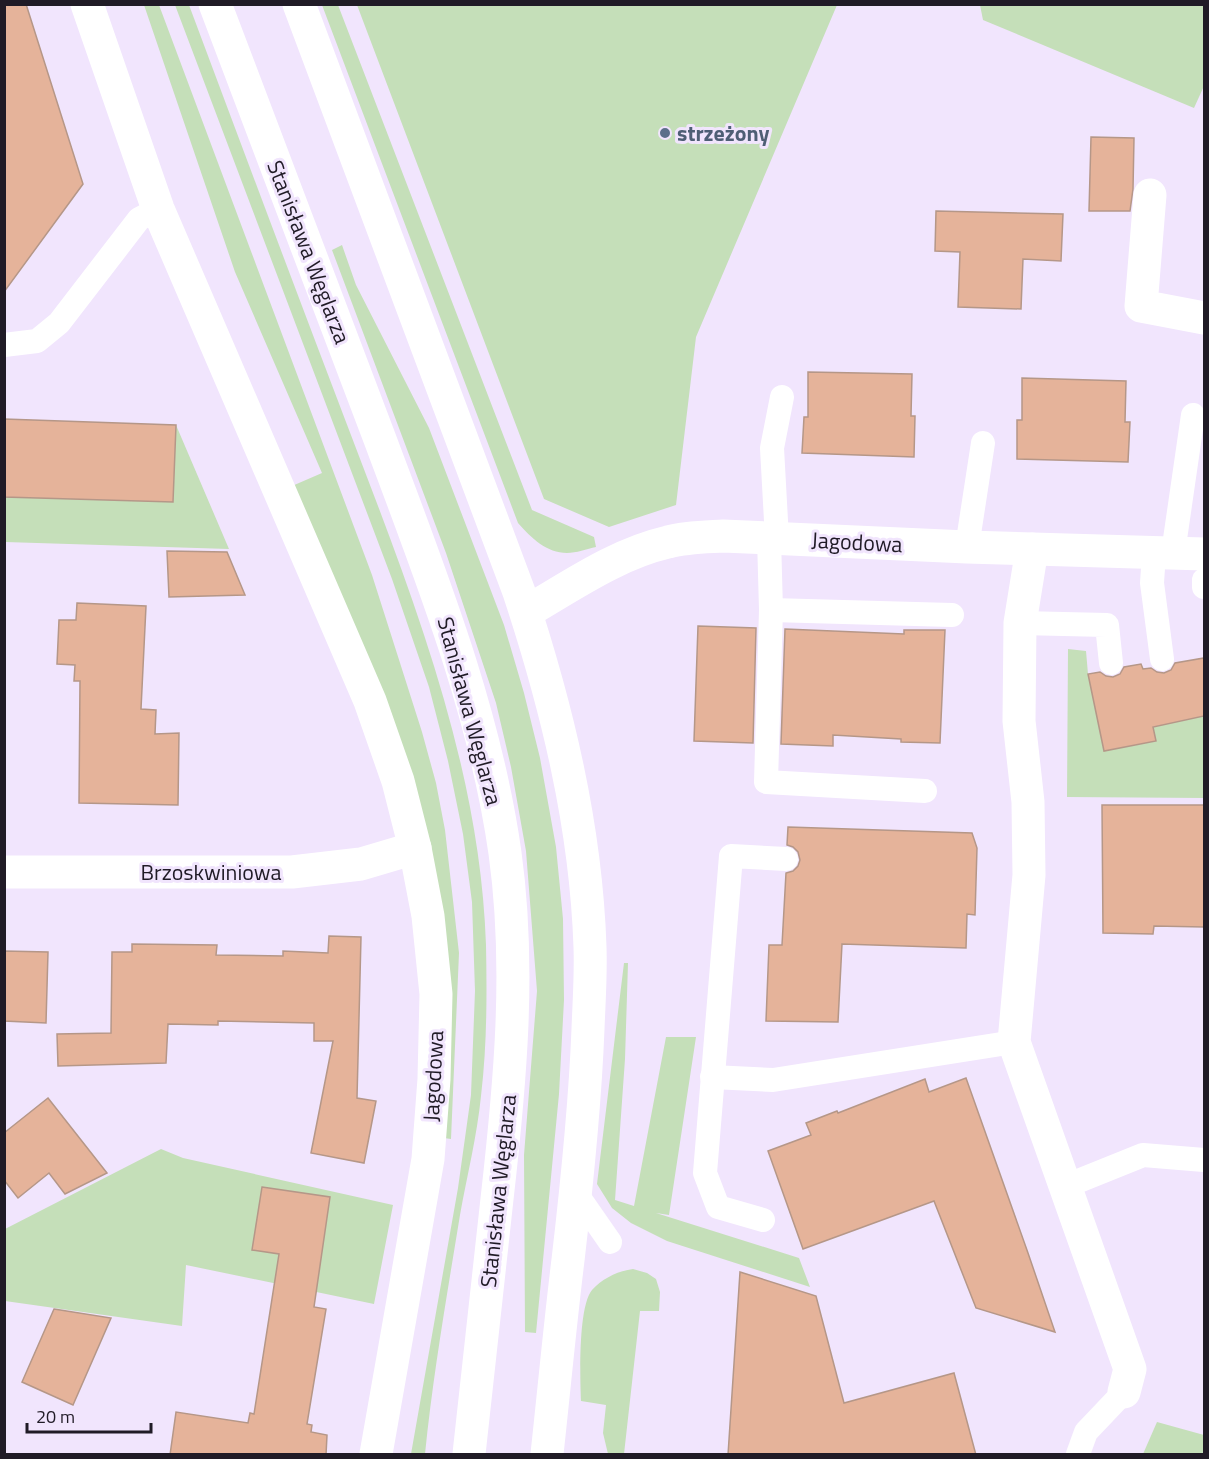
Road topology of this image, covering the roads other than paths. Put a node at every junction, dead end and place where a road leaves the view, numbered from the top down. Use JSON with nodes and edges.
{"nodes":[{"id":1,"x":87,"y":4,"type":"edge"},
{"id":2,"x":215,"y":4,"type":"edge"},
{"id":3,"x":299,"y":4,"type":"edge"},
{"id":4,"x":1150,"y":195,"type":"dead end"},
{"id":5,"x":158,"y":209,"type":"junction"},
{"id":6,"x":1204,"y":318,"type":"edge"},
{"id":7,"x":4,"y":345,"type":"edge"},
{"id":8,"x":782,"y":397,"type":"dead end"},
{"id":9,"x":1193,"y":415,"type":"dead end"},
{"id":10,"x":982,"y":442,"type":"dead end"},
{"id":11,"x":773,"y":538,"type":"junction"},
{"id":12,"x":967,"y":547,"type":"junction"},
{"id":13,"x":1032,"y":549,"type":"junction"},
{"id":14,"x":1177,"y":553,"type":"edge"},
{"id":15,"x":1204,"y":580,"type":"edge"},
{"id":16,"x":1204,"y":587,"type":"edge"},
{"id":17,"x":771,"y":610,"type":"junction"},
{"id":18,"x":526,"y":612,"type":"junction"},
{"id":19,"x":952,"y":615,"type":"dead end"},
{"id":20,"x":1020,"y":623,"type":"junction"},
{"id":21,"x":1162,"y":659,"type":"dead end"},
{"id":22,"x":1111,"y":663,"type":"dead end"},
{"id":23,"x":925,"y":791,"type":"dead end"},
{"id":24,"x":415,"y":848,"type":"junction"},
{"id":25,"x":786,"y":859,"type":"dead end"},
{"id":26,"x":4,"y":872,"type":"edge"},
{"id":27,"x":1014,"y":1042,"type":"junction"},
{"id":28,"x":712,"y":1077,"type":"junction"},
{"id":29,"x":1204,"y":1160,"type":"edge"},
{"id":30,"x":1066,"y":1186,"type":"junction"},
{"id":31,"x":576,"y":1193,"type":"junction"},
{"id":32,"x":763,"y":1220,"type":"dead end"},
{"id":33,"x":610,"y":1242,"type":"dead end"},
{"id":34,"x":1124,"y":1392,"type":"joint"},
{"id":35,"x":376,"y":1455,"type":"edge"},
{"id":36,"x":469,"y":1455,"type":"edge"},
{"id":37,"x":548,"y":1455,"type":"edge"},
{"id":38,"x":1078,"y":1455,"type":"edge"}],
"edges":[{"from":1,"to":5,"type":"street","name":"Jagodowa"},
{"from":2,"to":36,"type":"street","name":"Stanisława Węglarza"},
{"from":3,"to":18,"type":"street"},
{"from":4,"to":6,"type":"street"},
{"from":5,"to":7,"type":"lane"},
{"from":5,"to":24,"type":"street","name":"Jagodowa"},
{"from":8,"to":11,"type":"lane"},
{"from":9,"to":14,"type":"lane"},
{"from":10,"to":12,"type":"lane"},
{"from":11,"to":12,"type":"street","name":"Jagodowa"},
{"from":11,"to":17,"type":"lane"},
{"from":11,"to":18,"type":"street","name":"Jagodowa"},
{"from":12,"to":13,"type":"street","name":"Jagodowa"},
{"from":13,"to":14,"type":"street","name":"Jagodowa"},
{"from":13,"to":20,"type":"street"},
{"from":14,"to":21,"type":"lane"},
{"from":15,"to":16,"type":"lane"},
{"from":17,"to":19,"type":"lane"},
{"from":17,"to":23,"type":"lane"},
{"from":18,"to":31,"type":"street"},
{"from":20,"to":22,"type":"lane"},
{"from":20,"to":27,"type":"street"},
{"from":24,"to":26,"type":"street","name":"Brzoskwiniowa"},
{"from":24,"to":35,"type":"street","name":"Jagodowa"},
{"from":25,"to":28,"type":"lane"},
{"from":27,"to":28,"type":"lane"},
{"from":27,"to":30,"type":"street"},
{"from":28,"to":32,"type":"lane"},
{"from":29,"to":30,"type":"lane"},
{"from":30,"to":34,"type":"street"},
{"from":31,"to":33,"type":"lane"},
{"from":31,"to":37,"type":"street"},
{"from":34,"to":38,"type":"lane"}]}
